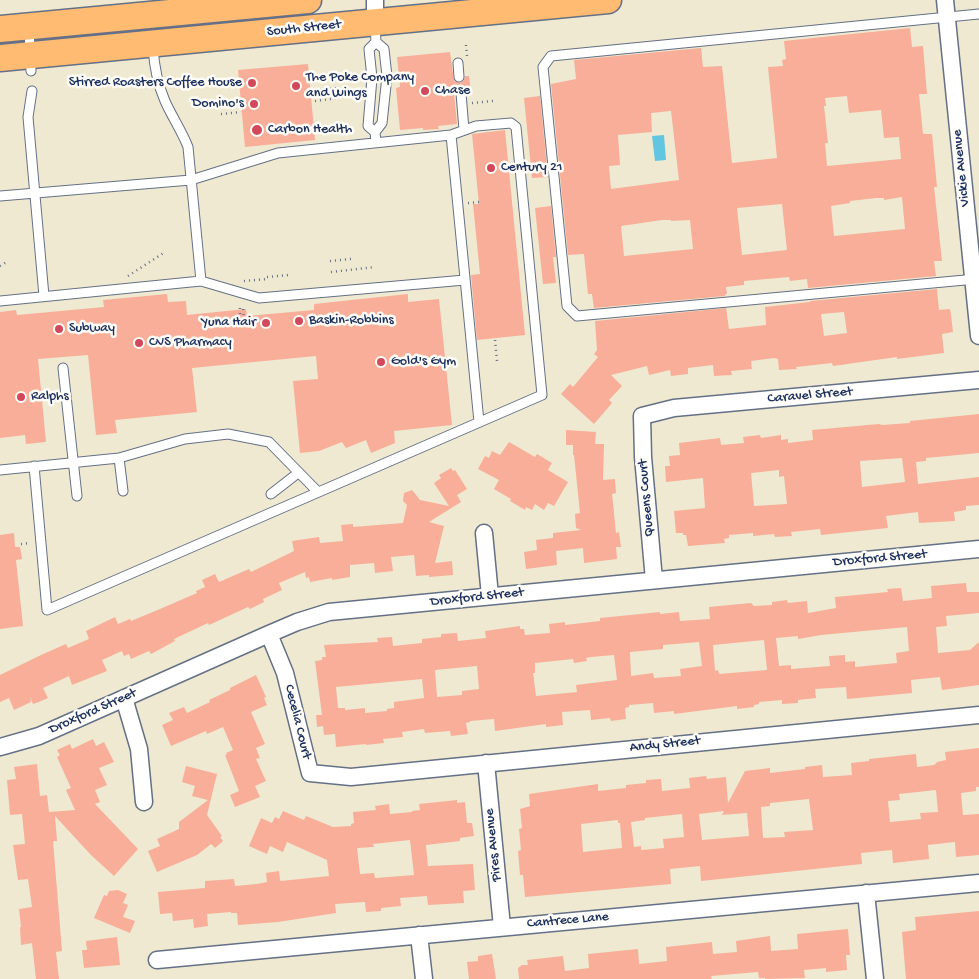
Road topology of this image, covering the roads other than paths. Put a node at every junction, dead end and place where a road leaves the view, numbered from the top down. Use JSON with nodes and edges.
{"nodes":[{"id":1,"x":308,"y":0,"type":"edge"},
{"id":2,"x":608,"y":0,"type":"edge"},
{"id":3,"x":945,"y":0,"type":"edge"},
{"id":4,"x":977,"y":14,"type":"edge"},
{"id":5,"x":946,"y":17,"type":"junction"},
{"id":6,"x":375,"y":21,"type":"edge"},
{"id":7,"x":29,"y":27,"type":"junction"},
{"id":8,"x":0,"y":29,"type":"edge"},
{"id":9,"x":153,"y":44,"type":"junction"},
{"id":10,"x":0,"y":58,"type":"edge"},
{"id":11,"x":31,"y":63,"type":"junction"},
{"id":12,"x":458,"y":64,"type":"dead end"},
{"id":13,"x":459,"y":77,"type":"dead end"},
{"id":14,"x":32,"y":91,"type":"dead end"},
{"id":15,"x":461,"y":93,"type":"dead end"},
{"id":16,"x":464,"y":130,"type":"junction"},
{"id":17,"x":375,"y":132,"type":"junction"},
{"id":18,"x":451,"y":135,"type":"junction"},
{"id":19,"x":376,"y":142,"type":"junction"},
{"id":20,"x":191,"y":180,"type":"junction"},
{"id":21,"x":35,"y":193,"type":"junction"},
{"id":22,"x":0,"y":196,"type":"edge"},
{"id":23,"x":976,"y":279,"type":"edge"},
{"id":24,"x":465,"y":280,"type":"junction"},
{"id":25,"x":201,"y":281,"type":"junction"},
{"id":26,"x":44,"y":296,"type":"junction"},
{"id":27,"x":0,"y":300,"type":"edge"},
{"id":28,"x":979,"y":336,"type":"edge"},
{"id":29,"x":63,"y":368,"type":"dead end"},
{"id":30,"x":979,"y":380,"type":"edge"},
{"id":31,"x":642,"y":416,"type":"joint"},
{"id":32,"x":479,"y":422,"type":"junction"},
{"id":33,"x":119,"y":458,"type":"junction"},
{"id":34,"x":73,"y":462,"type":"junction"},
{"id":35,"x":34,"y":466,"type":"junction"},
{"id":36,"x":0,"y":470,"type":"edge"},
{"id":37,"x":298,"y":473,"type":"junction"},
{"id":38,"x":123,"y":491,"type":"dead end"},
{"id":39,"x":318,"y":492,"type":"junction"},
{"id":40,"x":271,"y":494,"type":"dead end"},
{"id":41,"x":77,"y":496,"type":"dead end"},
{"id":42,"x":484,"y":533,"type":"dead end"},
{"id":43,"x":979,"y":549,"type":"edge"},
{"id":44,"x":654,"y":580,"type":"junction"},
{"id":45,"x":490,"y":596,"type":"junction"},
{"id":46,"x":269,"y":634,"type":"junction"},
{"id":47,"x":124,"y":698,"type":"junction"},
{"id":48,"x":979,"y":715,"type":"edge"},
{"id":49,"x":0,"y":747,"type":"edge"},
{"id":50,"x":486,"y":763,"type":"junction"},
{"id":51,"x":351,"y":777,"type":"joint"},
{"id":52,"x":144,"y":802,"type":"dead end"},
{"id":53,"x":979,"y":883,"type":"edge"},
{"id":54,"x":866,"y":894,"type":"junction"},
{"id":55,"x":502,"y":928,"type":"junction"},
{"id":56,"x":419,"y":935,"type":"junction"},
{"id":57,"x":157,"y":960,"type":"dead end"},
{"id":58,"x":424,"y":979,"type":"edge"},
{"id":59,"x":875,"y":979,"type":"edge"}],
"edges":[{"from":1,"to":7,"type":"main road","name":"South Street"},
{"from":2,"to":6,"type":"main road","name":"South Street"},
{"from":3,"to":5,"type":"street","name":"Vickie Avenue"},
{"from":4,"to":5,"type":"lane"},
{"from":5,"to":23,"type":"street","name":"Vickie Avenue"},
{"from":5,"to":23,"type":"lane"},
{"from":6,"to":9,"type":"main road","name":"South Street"},
{"from":6,"to":17,"type":"lane"},
{"from":6,"to":17,"type":"lane"},
{"from":7,"to":8,"type":"main road","name":"South Street"},
{"from":7,"to":11,"type":"lane"},
{"from":9,"to":11,"type":"main road","name":"South Street"},
{"from":9,"to":20,"type":"lane"},
{"from":10,"to":11,"type":"main road","name":"South Street"},
{"from":12,"to":13,"type":"lane"},
{"from":14,"to":21,"type":"lane"},
{"from":15,"to":16,"type":"lane"},
{"from":16,"to":18,"type":"lane"},
{"from":16,"to":32,"type":"lane"},
{"from":17,"to":19,"type":"lane"},
{"from":18,"to":19,"type":"lane"},
{"from":18,"to":24,"type":"lane"},
{"from":19,"to":20,"type":"lane"},
{"from":20,"to":21,"type":"lane"},
{"from":20,"to":25,"type":"lane"},
{"from":21,"to":22,"type":"lane"},
{"from":21,"to":26,"type":"lane"},
{"from":23,"to":28,"type":"street","name":"Vickie Avenue"},
{"from":24,"to":25,"type":"lane"},
{"from":24,"to":32,"type":"lane"},
{"from":25,"to":26,"type":"lane"},
{"from":26,"to":27,"type":"lane"},
{"from":29,"to":34,"type":"lane"},
{"from":30,"to":31,"type":"street","name":"Caravel Street"},
{"from":31,"to":44,"type":"street","name":"Queens Court"},
{"from":32,"to":39,"type":"lane"},
{"from":33,"to":34,"type":"lane"},
{"from":33,"to":37,"type":"lane"},
{"from":33,"to":38,"type":"lane"},
{"from":34,"to":35,"type":"lane"},
{"from":34,"to":41,"type":"lane"},
{"from":35,"to":36,"type":"lane"},
{"from":35,"to":39,"type":"lane"},
{"from":37,"to":39,"type":"lane"},
{"from":37,"to":40,"type":"lane"},
{"from":42,"to":45,"type":"street"},
{"from":43,"to":44,"type":"street","name":"Droxford Street"},
{"from":44,"to":45,"type":"street","name":"Droxford Street"},
{"from":45,"to":46,"type":"street","name":"Droxford Street"},
{"from":46,"to":47,"type":"street","name":"Droxford Street"},
{"from":46,"to":51,"type":"street","name":"Cecelia Court"},
{"from":47,"to":49,"type":"street","name":"Droxford Street"},
{"from":47,"to":52,"type":"street"},
{"from":48,"to":50,"type":"street","name":"Andy Street"},
{"from":50,"to":51,"type":"street","name":"Andy Street"},
{"from":50,"to":55,"type":"street","name":"Pires Avenue"},
{"from":53,"to":54,"type":"street","name":"Cantrece Lane"},
{"from":54,"to":55,"type":"street","name":"Cantrece Lane"},
{"from":54,"to":59,"type":"street"},
{"from":55,"to":56,"type":"street","name":"Cantrece Lane"},
{"from":56,"to":57,"type":"street","name":"Cantrece Lane"},
{"from":56,"to":58,"type":"street"}]}
